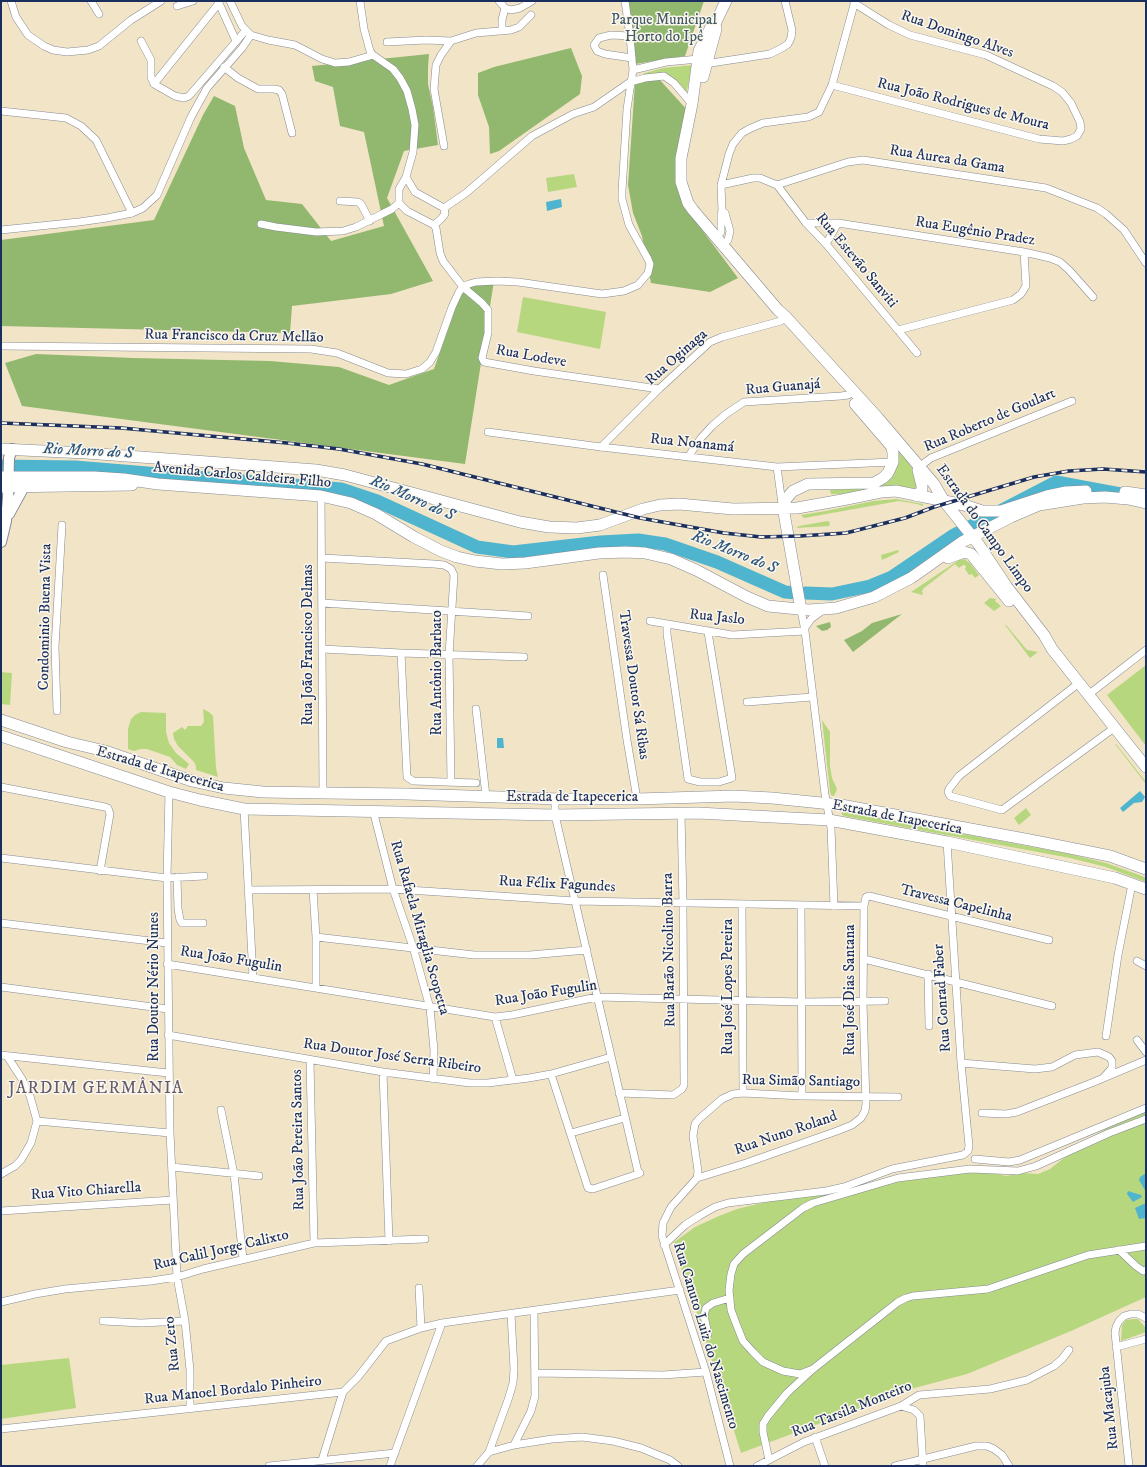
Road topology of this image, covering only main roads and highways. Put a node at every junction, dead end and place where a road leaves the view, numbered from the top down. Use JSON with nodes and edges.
{"nodes":[{"id":1,"x":726,"y":1,"type":"edge"},
{"id":2,"x":702,"y":60,"type":"junction"},
{"id":3,"x":722,"y":238,"type":"junction"},
{"id":4,"x":851,"y":393,"type":"junction"},
{"id":5,"x":6,"y":449,"type":"edge"},
{"id":6,"x":919,"y":467,"type":"junction"},
{"id":7,"x":30,"y":476,"type":"junction"},
{"id":8,"x":6,"y":480,"type":"edge"},
{"id":9,"x":158,"y":484,"type":"junction"},
{"id":10,"x":22,"y":488,"type":"junction"},
{"id":11,"x":1146,"y":495,"type":"edge"},
{"id":12,"x":917,"y":496,"type":"junction"},
{"id":13,"x":944,"y":501,"type":"junction"},
{"id":14,"x":1146,"y":503,"type":"edge"},
{"id":15,"x":783,"y":507,"type":"junction"},
{"id":16,"x":6,"y":521,"type":"junction"},
{"id":17,"x":972,"y":537,"type":"junction"},
{"id":18,"x":1,"y":542,"type":"edge"},
{"id":19,"x":911,"y":578,"type":"junction"},
{"id":20,"x":801,"y":610,"type":"junction"},
{"id":21,"x":1052,"y":649,"type":"junction"},
{"id":22,"x":1,"y":720,"type":"edge"},
{"id":23,"x":1,"y":727,"type":"edge"},
{"id":24,"x":1,"y":736,"type":"edge"},
{"id":25,"x":67,"y":742,"type":"junction"},
{"id":26,"x":1146,"y":767,"type":"edge"},
{"id":27,"x":664,"y":799,"type":"junction"},
{"id":28,"x":555,"y":815,"type":"junction"},
{"id":29,"x":1146,"y":869,"type":"edge"},
{"id":30,"x":1146,"y":889,"type":"edge"}],
"edges":[{"from":1,"to":2,"type":"main road","name":"Estrada do Campo Limpo"},
{"from":2,"to":3,"type":"main road","name":"Estrada do Campo Limpo"},
{"from":2,"to":3,"type":"main road","name":"Estrada do Campo Limpo"},
{"from":3,"to":4,"type":"main road","name":"Estrada do Campo Limpo"},
{"from":4,"to":6,"type":"main road","name":"Estrada do Campo Limpo"},
{"from":4,"to":15,"type":"main road"},
{"from":5,"to":8,"type":"main road"},
{"from":5,"to":15,"type":"main road","name":"Avenida Carlos Caldeira Filho"},
{"from":6,"to":12,"type":"main road"},
{"from":6,"to":13,"type":"main road","name":"Estrada do Campo Limpo"},
{"from":7,"to":8,"type":"main road","name":"Avenida Carlos Caldeira Filho"},
{"from":7,"to":9,"type":"main road","name":"Avenida Carlos Caldeira Filho"},
{"from":7,"to":10,"type":"main road"},
{"from":8,"to":10,"type":"main road"},
{"from":8,"to":16,"type":"main road"},
{"from":9,"to":10,"type":"main road"},
{"from":9,"to":20,"type":"main road","name":"Avenida Carlos Caldeira Filho"},
{"from":10,"to":16,"type":"main road"},
{"from":11,"to":13,"type":"main road","name":"Avenida Carlos Caldeira Filho"},
{"from":12,"to":13,"type":"main road","name":"Avenida Carlos Caldeira Filho"},
{"from":12,"to":15,"type":"main road","name":"Avenida Carlos Caldeira Filho"},
{"from":13,"to":17,"type":"main road","name":"Estrada do Campo Limpo"},
{"from":14,"to":17,"type":"main road","name":"Avenida Carlos Caldeira Filho"},
{"from":15,"to":20,"type":"main road"},
{"from":16,"to":18,"type":"main road"},
{"from":17,"to":19,"type":"main road","name":"Avenida Carlos Caldeira Filho"},
{"from":17,"to":21,"type":"main road","name":"Estrada do Campo Limpo"},
{"from":19,"to":20,"type":"main road","name":"Avenida Carlos Caldeira Filho"},
{"from":19,"to":21,"type":"main road"},
{"from":21,"to":26,"type":"main road","name":"Estrada do Campo Limpo"},
{"from":22,"to":25,"type":"main road","name":"Estrada de Itapecerica"},
{"from":23,"to":25,"type":"main road"},
{"from":24,"to":28,"type":"main road","name":"Estrada de Itapecerica"},
{"from":25,"to":27,"type":"main road","name":"Estrada de Itapecerica"},
{"from":27,"to":28,"type":"main road"},
{"from":27,"to":29,"type":"main road","name":"Estrada de Itapecerica"},
{"from":28,"to":30,"type":"main road","name":"Estrada de Itapecerica"}]}
